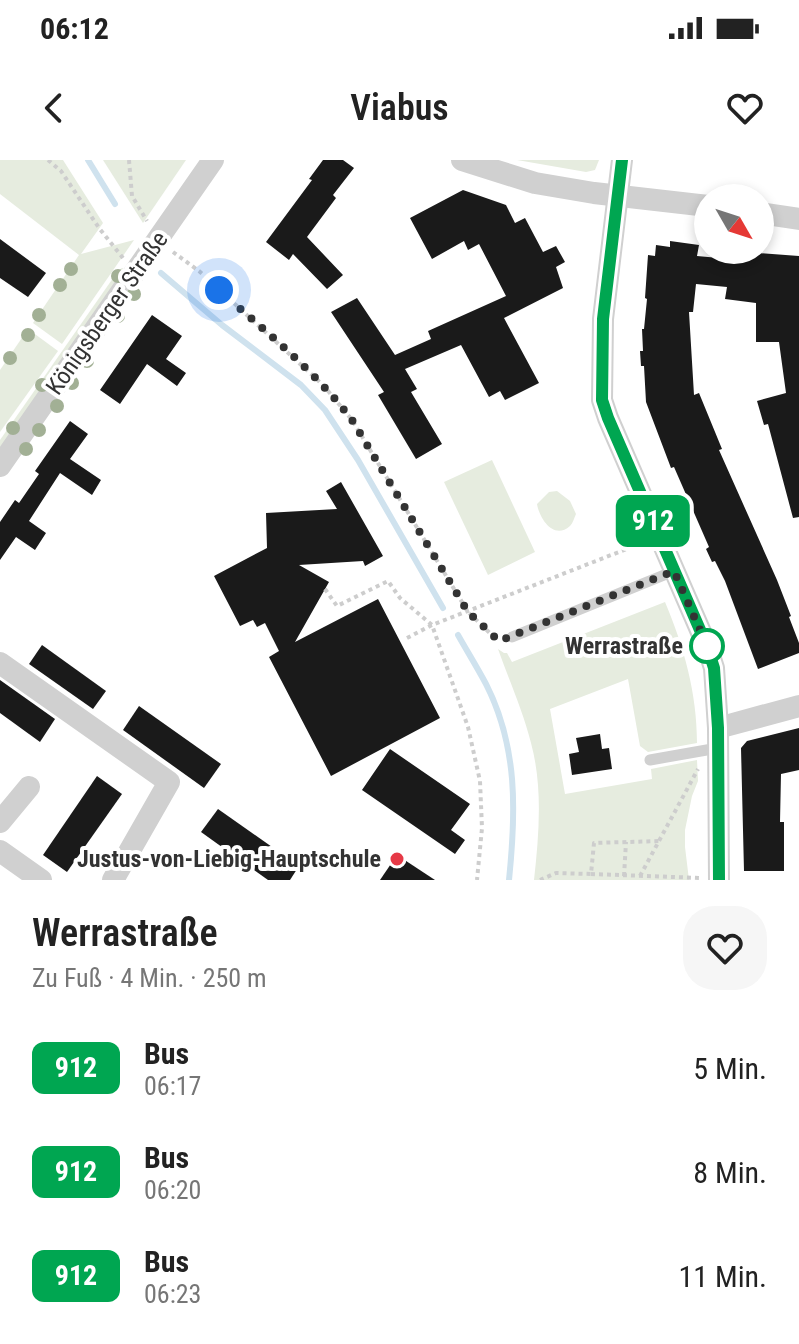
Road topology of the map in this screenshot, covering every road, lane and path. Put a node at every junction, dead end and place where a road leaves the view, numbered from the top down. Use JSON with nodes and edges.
{"nodes":[{"id":1,"x":48,"y":160,"type":"edge"},
{"id":2,"x":129,"y":160,"type":"edge"},
{"id":3,"x":213,"y":160,"type":"edge"},
{"id":4,"x":462,"y":160,"type":"edge"},
{"id":5,"x":622,"y":160,"type":"edge"},
{"id":6,"x":618,"y":195,"type":"junction"},
{"id":7,"x":694,"y":204,"type":"edge"},
{"id":8,"x":774,"y":215,"type":"edge"},
{"id":9,"x":799,"y":219,"type":"edge"},
{"id":10,"x":157,"y":240,"type":"junction"},
{"id":11,"x":135,"y":272,"type":"junction"},
{"id":12,"x":0,"y":466,"type":"edge"},
{"id":13,"x":660,"y":537,"type":"junction"},
{"id":14,"x":674,"y":571,"type":"junction"},
{"id":15,"x":325,"y":589,"type":"dead end"},
{"id":16,"x":468,"y":612,"type":"junction"},
{"id":17,"x":432,"y":625,"type":"junction"},
{"id":18,"x":512,"y":637,"type":"joint"},
{"id":19,"x":407,"y":638,"type":"dead end"},
{"id":20,"x":0,"y":663,"type":"edge"},
{"id":21,"x":799,"y":706,"type":"edge"},
{"id":22,"x":715,"y":742,"type":"junction"},
{"id":23,"x":650,"y":760,"type":"dead end"},
{"id":24,"x":29,"y":787,"type":"dead end"},
{"id":25,"x":0,"y":822,"type":"edge"},
{"id":26,"x":659,"y":841,"type":"junction"},
{"id":27,"x":626,"y":842,"type":"junction"},
{"id":28,"x":0,"y":851,"type":"edge"},
{"id":29,"x":591,"y":874,"type":"junction"},
{"id":30,"x":624,"y":876,"type":"junction"},
{"id":31,"x":640,"y":876,"type":"junction"},
{"id":32,"x":41,"y":880,"type":"edge"},
{"id":33,"x":113,"y":880,"type":"edge"},
{"id":34,"x":477,"y":880,"type":"edge"},
{"id":35,"x":540,"y":880,"type":"edge"},
{"id":36,"x":719,"y":880,"type":"edge"}],
"edges":[{"from":1,"to":11,"type":"path"},
{"from":2,"to":10,"type":"path"},
{"from":3,"to":10,"type":"street","name":"Königsberger Straße"},
{"from":4,"to":6,"type":"street"},
{"from":5,"to":6,"type":"street"},
{"from":6,"to":7,"type":"street"},
{"from":6,"to":13,"type":"street"},
{"from":8,"to":9,"type":"street"},
{"from":10,"to":11,"type":"street","name":"Königsberger Straße"},
{"from":10,"to":16,"type":"path"},
{"from":11,"to":12,"type":"street","name":"Königsberger Straße"},
{"from":13,"to":14,"type":"street"},
{"from":13,"to":16,"type":"path"},
{"from":14,"to":18,"type":"lane"},
{"from":14,"to":22,"type":"street"},
{"from":15,"to":17,"type":"path"},
{"from":16,"to":17,"type":"path"},
{"from":16,"to":18,"type":"path"},
{"from":17,"to":19,"type":"path"},
{"from":17,"to":34,"type":"path"},
{"from":20,"to":33,"type":"street"},
{"from":21,"to":22,"type":"street"},
{"from":22,"to":23,"type":"lane"},
{"from":22,"to":26,"type":"path"},
{"from":22,"to":36,"type":"street"},
{"from":24,"to":25,"type":"street"},
{"from":26,"to":27,"type":"path"},
{"from":26,"to":31,"type":"path"},
{"from":27,"to":29,"type":"path"},
{"from":27,"to":30,"type":"path"},
{"from":28,"to":32,"type":"street"},
{"from":29,"to":30,"type":"path"},
{"from":29,"to":35,"type":"path"},
{"from":30,"to":31,"type":"path"},
{"from":31,"to":36,"type":"path"}]}
